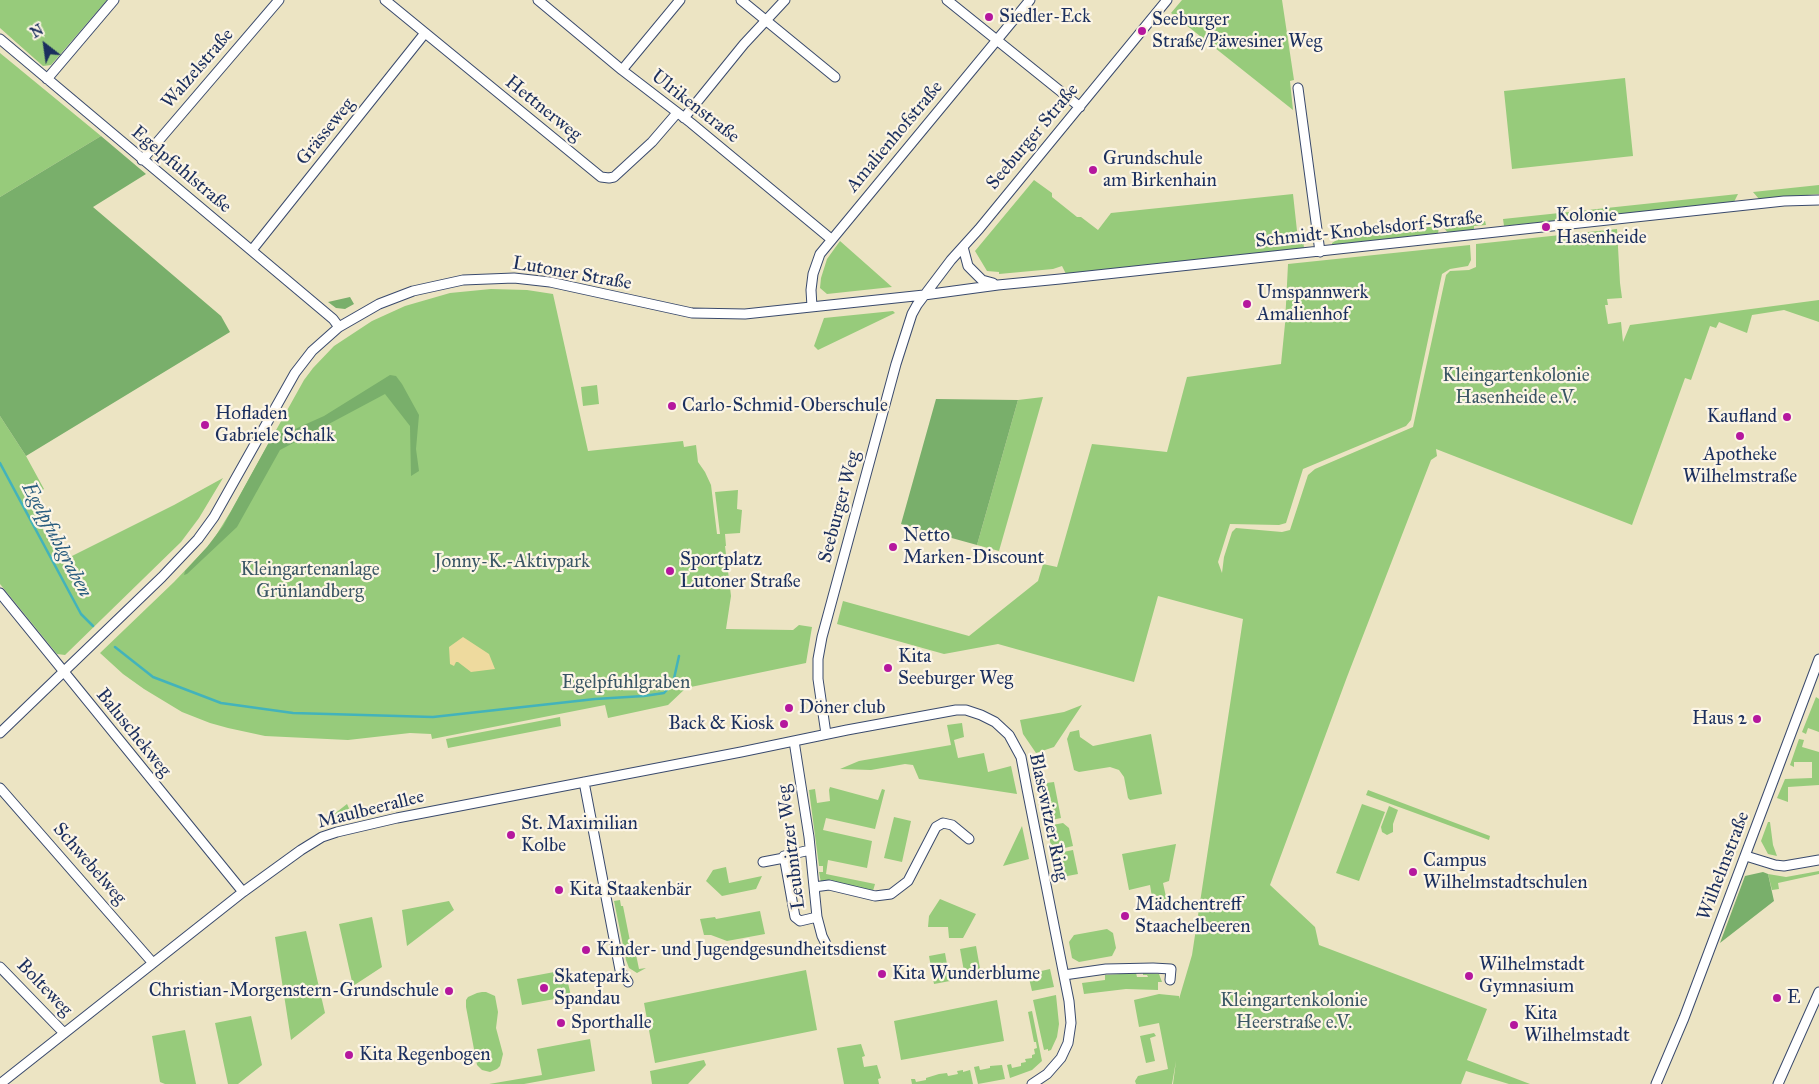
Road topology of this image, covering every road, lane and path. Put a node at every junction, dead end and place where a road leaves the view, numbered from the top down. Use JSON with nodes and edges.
{"nodes":[{"id":1,"x":114,"y":0,"type":"edge"},
{"id":2,"x":279,"y":0,"type":"edge"},
{"id":3,"x":385,"y":0,"type":"edge"},
{"id":4,"x":538,"y":0,"type":"edge"},
{"id":5,"x":680,"y":0,"type":"edge"},
{"id":6,"x":741,"y":0,"type":"edge"},
{"id":7,"x":785,"y":0,"type":"edge"},
{"id":8,"x":947,"y":0,"type":"edge"},
{"id":9,"x":1030,"y":0,"type":"edge"},
{"id":10,"x":1162,"y":2,"type":"edge"},
{"id":11,"x":766,"y":20,"type":"junction"},
{"id":12,"x":425,"y":33,"type":"junction"},
{"id":13,"x":0,"y":39,"type":"edge"},
{"id":14,"x":997,"y":40,"type":"junction"},
{"id":15,"x":622,"y":70,"type":"junction"},
{"id":16,"x":835,"y":77,"type":"dead end"},
{"id":17,"x":48,"y":80,"type":"junction"},
{"id":18,"x":1298,"y":88,"type":"dead end"},
{"id":19,"x":1080,"y":107,"type":"junction"},
{"id":20,"x":681,"y":115,"type":"junction"},
{"id":21,"x":142,"y":160,"type":"junction"},
{"id":22,"x":1819,"y":200,"type":"edge"},
{"id":23,"x":831,"y":239,"type":"junction"},
{"id":24,"x":963,"y":247,"type":"junction"},
{"id":25,"x":252,"y":250,"type":"junction"},
{"id":26,"x":1320,"y":252,"type":"junction"},
{"id":27,"x":998,"y":285,"type":"junction"},
{"id":28,"x":924,"y":295,"type":"junction"},
{"id":29,"x":812,"y":306,"type":"junction"},
{"id":30,"x":339,"y":327,"type":"junction"},
{"id":31,"x":0,"y":593,"type":"edge"},
{"id":32,"x":1819,"y":659,"type":"edge"},
{"id":33,"x":63,"y":672,"type":"junction"},
{"id":34,"x":0,"y":733,"type":"edge"},
{"id":35,"x":826,"y":734,"type":"junction"},
{"id":36,"x":794,"y":741,"type":"junction"},
{"id":37,"x":584,"y":782,"type":"junction"},
{"id":38,"x":0,"y":788,"type":"edge"},
{"id":39,"x":969,"y":839,"type":"dead end"},
{"id":40,"x":810,"y":850,"type":"junction"},
{"id":41,"x":1746,"y":856,"type":"junction"},
{"id":42,"x":784,"y":858,"type":"junction"},
{"id":43,"x":1819,"y":860,"type":"edge"},
{"id":44,"x":763,"y":862,"type":"dead end"},
{"id":45,"x":814,"y":886,"type":"junction"},
{"id":46,"x":243,"y":892,"type":"junction"},
{"id":47,"x":817,"y":917,"type":"junction"},
{"id":48,"x":828,"y":948,"type":"dead end"},
{"id":49,"x":152,"y":962,"type":"junction"},
{"id":50,"x":0,"y":967,"type":"edge"},
{"id":51,"x":1064,"y":975,"type":"junction"},
{"id":52,"x":1170,"y":980,"type":"dead end"},
{"id":53,"x":628,"y":982,"type":"dead end"},
{"id":54,"x":1819,"y":992,"type":"edge"},
{"id":55,"x":64,"y":1032,"type":"junction"},
{"id":56,"x":0,"y":1084,"type":"edge"},
{"id":57,"x":1032,"y":1084,"type":"edge"},
{"id":58,"x":1656,"y":1084,"type":"edge"},
{"id":59,"x":1778,"y":1084,"type":"edge"}],
"edges":[{"from":1,"to":17,"type":"street"},
{"from":2,"to":21,"type":"street","name":"Walzelstraße"},
{"from":3,"to":12,"type":"street","name":"Hettnerweg"},
{"from":4,"to":15,"type":"street","name":"Ulrikenstraße"},
{"from":5,"to":15,"type":"street"},
{"from":6,"to":11,"type":"street"},
{"from":7,"to":11,"type":"street","name":"Hettnerweg"},
{"from":8,"to":14,"type":"street"},
{"from":9,"to":14,"type":"street","name":"Amalienhofstraße"},
{"from":10,"to":19,"type":"street","name":"Seeburger Straße"},
{"from":11,"to":16,"type":"street"},
{"from":11,"to":20,"type":"street","name":"Hettnerweg"},
{"from":12,"to":20,"type":"street","name":"Hettnerweg"},
{"from":12,"to":25,"type":"street","name":"Grässeweg"},
{"from":13,"to":17,"type":"street","name":"Egelpfuhlstraße"},
{"from":14,"to":19,"type":"street"},
{"from":14,"to":23,"type":"street","name":"Amalienhofstraße"},
{"from":15,"to":20,"type":"street","name":"Ulrikenstraße"},
{"from":17,"to":21,"type":"street","name":"Egelpfuhlstraße"},
{"from":18,"to":26,"type":"street"},
{"from":19,"to":24,"type":"street","name":"Seeburger Straße"},
{"from":20,"to":23,"type":"street","name":"Ulrikenstraße"},
{"from":21,"to":25,"type":"street","name":"Egelpfuhlstraße"},
{"from":22,"to":26,"type":"street","name":"Schmidt-Knobelsdorf-Straße"},
{"from":23,"to":29,"type":"street","name":"Amalienhofstraße"},
{"from":24,"to":27,"type":"street"},
{"from":24,"to":28,"type":"street","name":"Seeburger Straße"},
{"from":25,"to":30,"type":"street","name":"Egelpfuhlstraße"},
{"from":26,"to":27,"type":"street","name":"Schmidt-Knobelsdorf-Straße"},
{"from":27,"to":28,"type":"street","name":"Schmidt-Knobelsdorf-Straße"},
{"from":28,"to":29,"type":"street","name":"Lutoner Straße"},
{"from":28,"to":35,"type":"street","name":"Seeburger Weg"},
{"from":29,"to":30,"type":"street","name":"Lutoner Straße"},
{"from":30,"to":33,"type":"street","name":"Lutoner Straße"},
{"from":31,"to":33,"type":"street","name":"Baluschekweg"},
{"from":32,"to":41,"type":"street","name":"Wilhelmstraße"},
{"from":33,"to":34,"type":"street","name":"Lutoner Straße"},
{"from":33,"to":46,"type":"street","name":"Baluschekweg"},
{"from":35,"to":36,"type":"street","name":"Maulbeerallee"},
{"from":35,"to":51,"type":"street","name":"Blasewitzer Ring"},
{"from":36,"to":37,"type":"street","name":"Maulbeerallee"},
{"from":36,"to":40,"type":"street","name":"Leubnitzer Weg"},
{"from":37,"to":46,"type":"street","name":"Maulbeerallee"},
{"from":37,"to":53,"type":"street"},
{"from":38,"to":49,"type":"street","name":"Schwebelweg"},
{"from":39,"to":45,"type":"street"},
{"from":40,"to":42,"type":"street"},
{"from":40,"to":45,"type":"street","name":"Leubnitzer Weg"},
{"from":41,"to":43,"type":"street"},
{"from":41,"to":58,"type":"street","name":"Wilhelmstraße"},
{"from":42,"to":44,"type":"street"},
{"from":42,"to":47,"type":"street"},
{"from":45,"to":47,"type":"street","name":"Leubnitzer Weg"},
{"from":46,"to":49,"type":"street","name":"Maulbeerallee"},
{"from":47,"to":48,"type":"street","name":"Leubnitzer Weg"},
{"from":49,"to":55,"type":"street","name":"Maulbeerallee"},
{"from":50,"to":55,"type":"street","name":"Bolteweg"},
{"from":51,"to":52,"type":"street"},
{"from":51,"to":57,"type":"street","name":"Blasewitzer Ring"},
{"from":54,"to":59,"type":"street"},
{"from":55,"to":56,"type":"street","name":"Maulbeerallee"}]}
